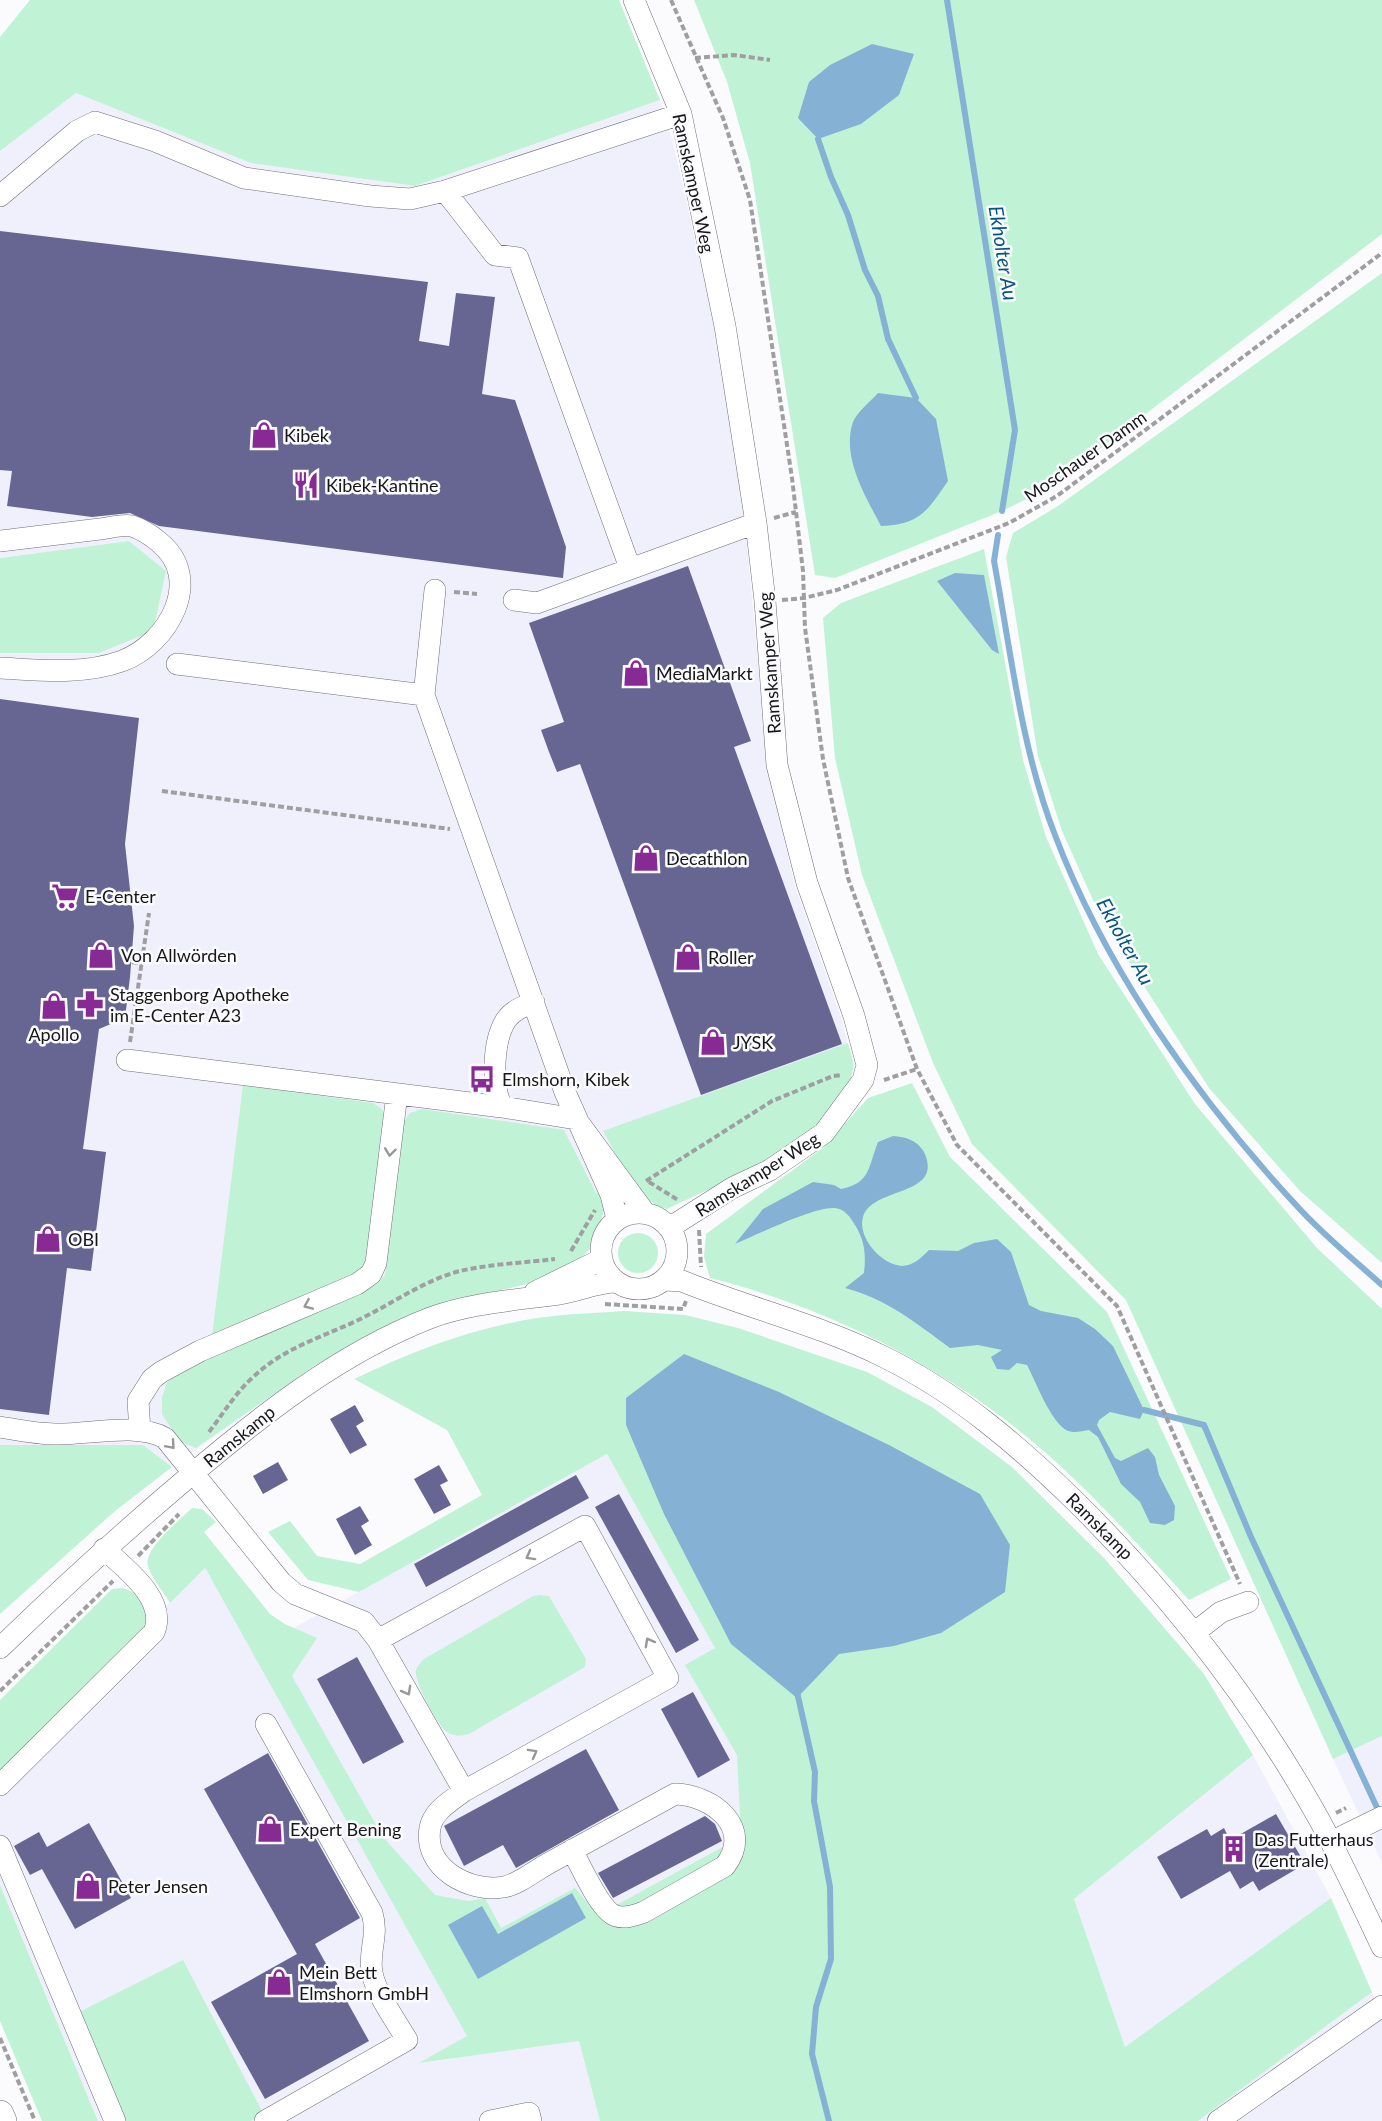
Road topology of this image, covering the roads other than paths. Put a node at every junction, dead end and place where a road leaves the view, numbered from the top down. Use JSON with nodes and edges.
{"nodes":[{"id":1,"x":634,"y":0,"type":"edge"},
{"id":2,"x":681,"y":114,"type":"junction"},
{"id":3,"x":445,"y":191,"type":"junction"},
{"id":4,"x":0,"y":196,"type":"edge"},
{"id":5,"x":756,"y":523,"type":"junction"},
{"id":6,"x":0,"y":541,"type":"edge"},
{"id":7,"x":630,"y":568,"type":"junction"},
{"id":8,"x":435,"y":590,"type":"dead end"},
{"id":9,"x":514,"y":600,"type":"dead end"},
{"id":10,"x":177,"y":664,"type":"dead end"},
{"id":11,"x":0,"y":668,"type":"edge"},
{"id":12,"x":424,"y":695,"type":"junction"},
{"id":13,"x":534,"y":1002,"type":"junction"},
{"id":14,"x":127,"y":1060,"type":"road end"},
{"id":15,"x":397,"y":1094,"type":"junction"},
{"id":16,"x":502,"y":1107,"type":"junction"},
{"id":17,"x":576,"y":1119,"type":"junction"},
{"id":18,"x":629,"y":1188,"type":"junction"},
{"id":19,"x":645,"y":1213,"type":"junction"},
{"id":20,"x":617,"y":1219,"type":"junction"},
{"id":21,"x":669,"y":1228,"type":"junction"},
{"id":22,"x":602,"y":1259,"type":"junction"},
{"id":23,"x":664,"y":1280,"type":"junction"},
{"id":24,"x":616,"y":1282,"type":"junction"},
{"id":25,"x":522,"y":1299,"type":"junction"},
{"id":26,"x":0,"y":1427,"type":"edge"},
{"id":27,"x":140,"y":1431,"type":"junction"},
{"id":28,"x":188,"y":1465,"type":"junction"},
{"id":29,"x":104,"y":1549,"type":"junction"},
{"id":30,"x":1248,"y":1602,"type":"road end"},
{"id":31,"x":1194,"y":1633,"type":"junction"},
{"id":32,"x":378,"y":1640,"type":"junction"},
{"id":33,"x":0,"y":1648,"type":"edge"},
{"id":34,"x":266,"y":1724,"type":"dead end"},
{"id":35,"x":0,"y":1785,"type":"edge"},
{"id":36,"x":464,"y":1791,"type":"junction"},
{"id":37,"x":1374,"y":1821,"type":"edge"},
{"id":38,"x":1331,"y":1842,"type":"junction"},
{"id":39,"x":0,"y":1846,"type":"edge"},
{"id":40,"x":572,"y":1850,"type":"junction"},
{"id":41,"x":1382,"y":1947,"type":"edge"},
{"id":42,"x":1382,"y":2006,"type":"edge"},
{"id":43,"x":0,"y":2114,"type":"edge"},
{"id":44,"x":3,"y":2121,"type":"edge"},
{"id":45,"x":115,"y":2121,"type":"edge"},
{"id":46,"x":265,"y":2121,"type":"edge"},
{"id":47,"x":490,"y":2121,"type":"edge"},
{"id":48,"x":531,"y":2121,"type":"edge"},
{"id":49,"x":1218,"y":2121,"type":"edge"}],
"edges":[{"from":1,"to":2,"type":"street","name":"Ramskamper Weg"},
{"from":2,"to":3,"type":"street"},
{"from":2,"to":5,"type":"street","name":"Ramskamper Weg"},
{"from":3,"to":4,"type":"street"},
{"from":3,"to":7,"type":"street"},
{"from":5,"to":7,"type":"street"},
{"from":5,"to":21,"type":"street","name":"Ramskamper Weg"},
{"from":6,"to":11,"type":"street"},
{"from":7,"to":9,"type":"street"},
{"from":8,"to":12,"type":"street"},
{"from":10,"to":12,"type":"street"},
{"from":12,"to":13,"type":"street"},
{"from":13,"to":16,"type":"street"},
{"from":13,"to":17,"type":"street"},
{"from":14,"to":15,"type":"street"},
{"from":15,"to":16,"type":"street"},
{"from":15,"to":27,"type":"street","one_way":true},
{"from":16,"to":17,"type":"street"},
{"from":17,"to":18,"type":"street"},
{"from":18,"to":19,"type":"street"},
{"from":18,"to":20,"type":"street"},
{"from":19,"to":20,"type":"street"},
{"from":19,"to":21,"type":"street"},
{"from":20,"to":22,"type":"street"},
{"from":21,"to":23,"type":"street"},
{"from":22,"to":24,"type":"street"},
{"from":22,"to":25,"type":"street","name":"Ramskamp"},
{"from":23,"to":24,"type":"street","name":"Ramskamp"},
{"from":23,"to":31,"type":"street","name":"Ramskamp"},
{"from":24,"to":25,"type":"street","name":"Ramskamp"},
{"from":25,"to":28,"type":"street","name":"Ramskamp"},
{"from":26,"to":27,"type":"street"},
{"from":27,"to":28,"type":"street","one_way":true},
{"from":28,"to":29,"type":"street","name":"Ramskamp"},
{"from":28,"to":32,"type":"street"},
{"from":29,"to":33,"type":"street","name":"Ramskamp"},
{"from":29,"to":35,"type":"street"},
{"from":30,"to":31,"type":"street"},
{"from":31,"to":38,"type":"street","name":"Ramskamp"},
{"from":32,"to":36,"type":"street","one_way":true},
{"from":36,"to":32,"type":"street","one_way":true},
{"from":34,"to":46,"type":"street"},
{"from":36,"to":40,"type":"street"},
{"from":37,"to":38,"type":"street"},
{"from":38,"to":41,"type":"street","name":"Ramskamp"},
{"from":39,"to":45,"type":"street"},
{"from":40,"to":40,"type":"street"},
{"from":42,"to":49,"type":"street"},
{"from":43,"to":44,"type":"main road"},
{"from":47,"to":48,"type":"street"}]}
